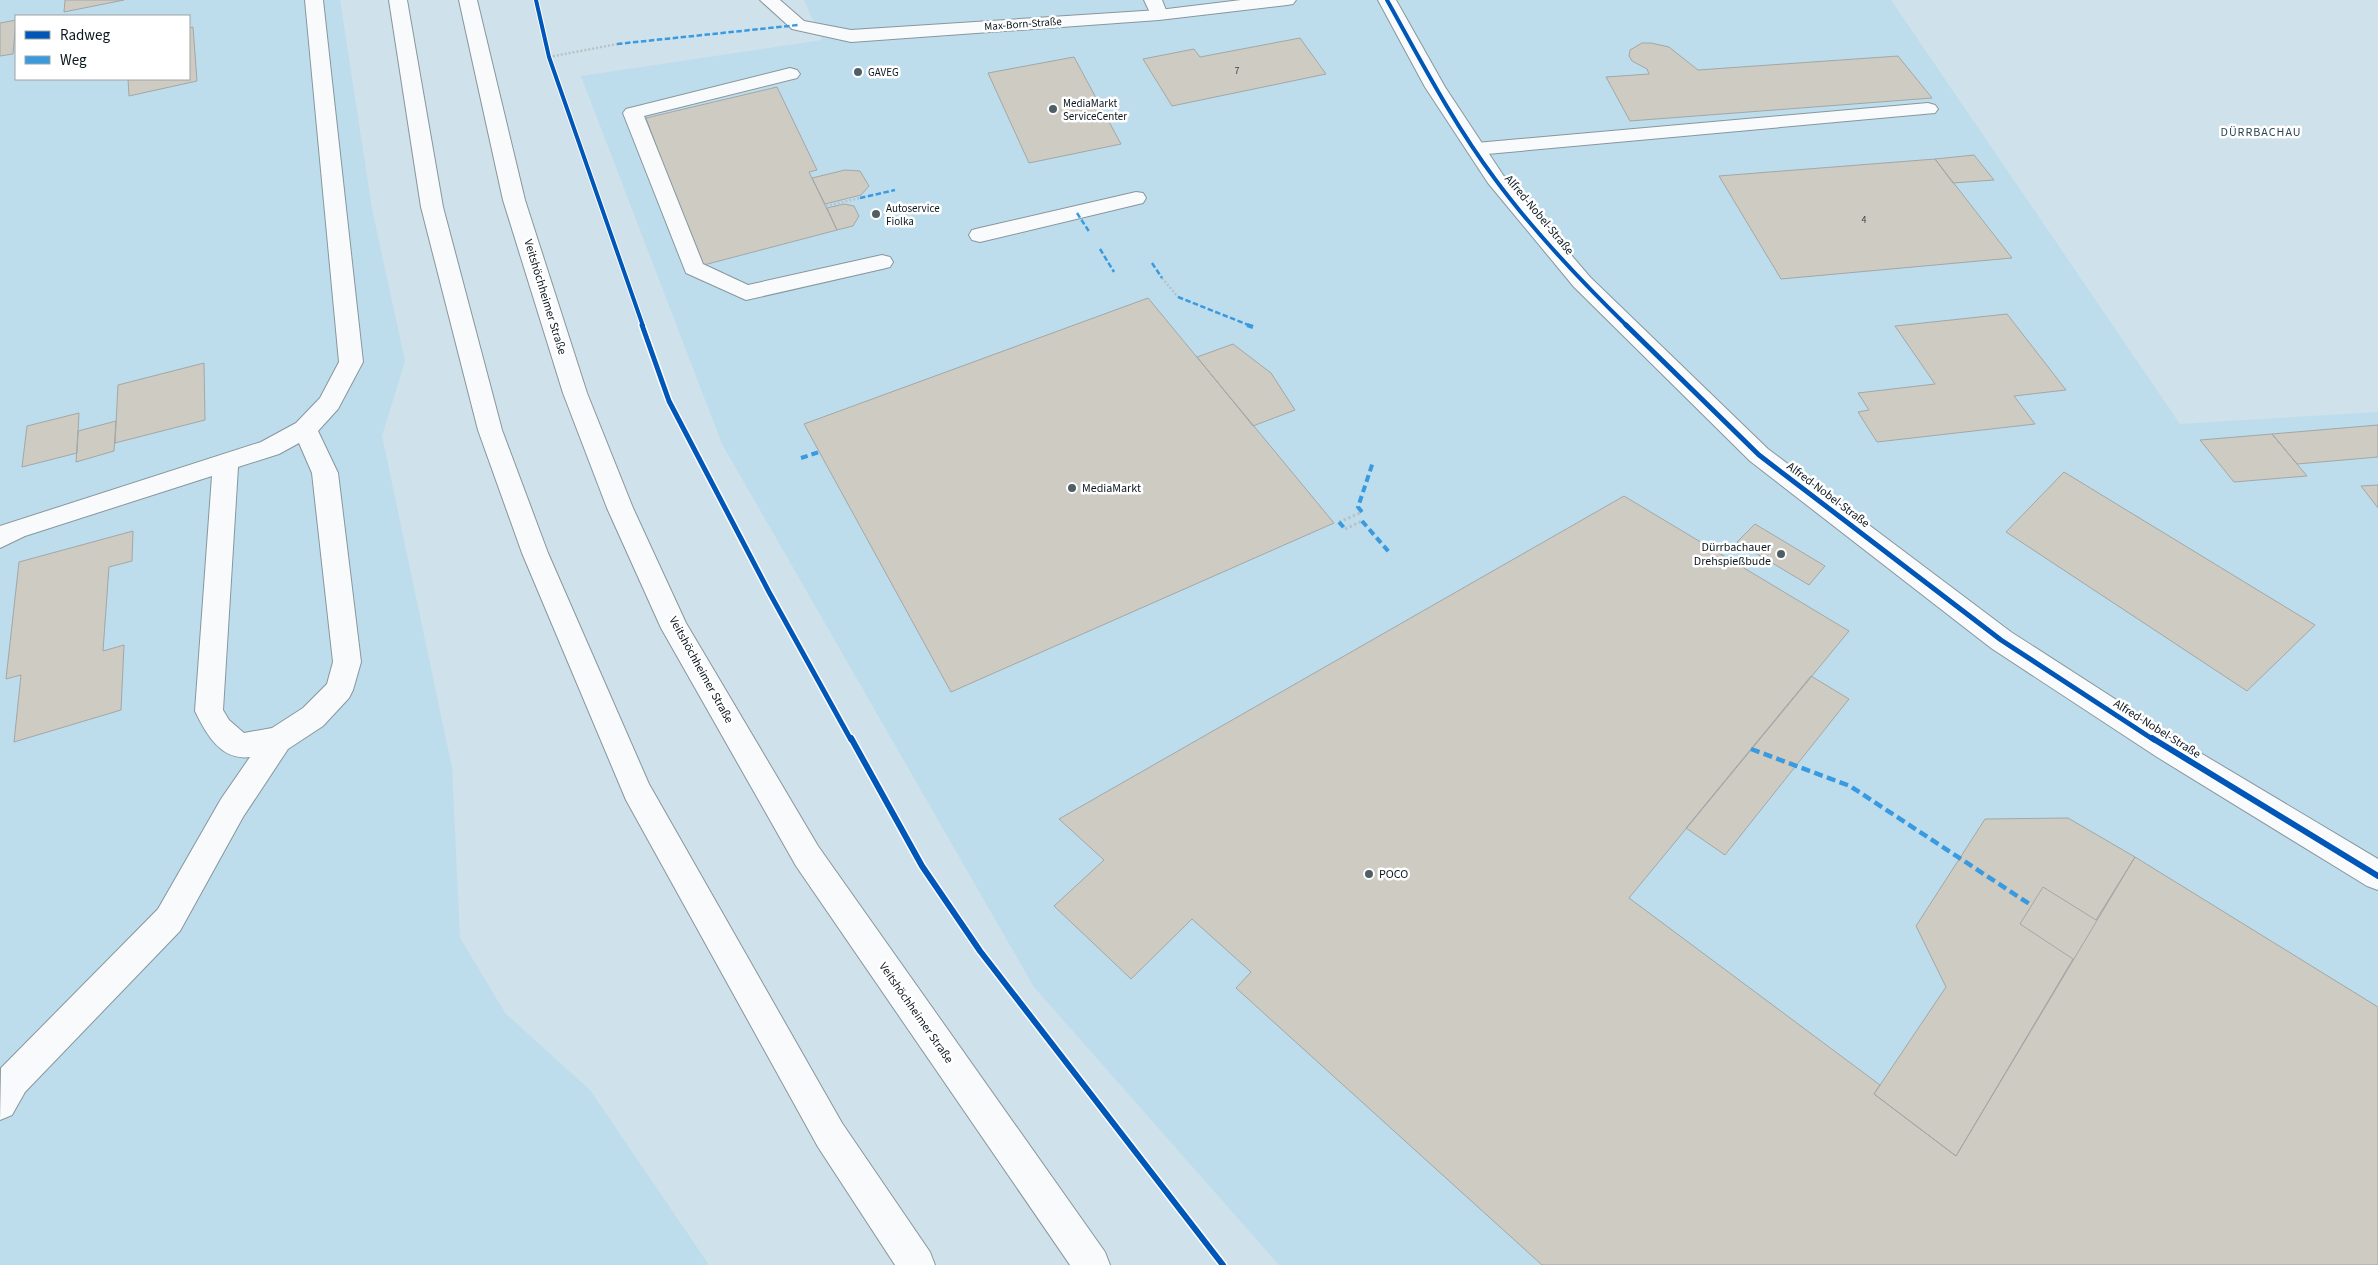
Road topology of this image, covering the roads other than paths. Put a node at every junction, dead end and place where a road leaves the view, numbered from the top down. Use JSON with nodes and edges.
{"nodes":[{"id":1,"x":314,"y":0,"type":"edge"},
{"id":2,"x":398,"y":0,"type":"edge"},
{"id":3,"x":468,"y":0,"type":"edge"},
{"id":4,"x":769,"y":0,"type":"edge"},
{"id":5,"x":1287,"y":0,"type":"edge"},
{"id":6,"x":1386,"y":0,"type":"edge"},
{"id":7,"x":1259,"y":2,"type":"edge"},
{"id":8,"x":1156,"y":8,"type":"edge"},
{"id":9,"x":790,"y":74,"type":"dead end"},
{"id":10,"x":1928,"y":110,"type":"dead end"},
{"id":11,"x":1476,"y":149,"type":"junction"},
{"id":12,"x":1136,"y":198,"type":"dead end"},
{"id":13,"x":980,"y":235,"type":"dead end"},
{"id":14,"x":882,"y":262,"type":"dead end"},
{"id":15,"x":305,"y":428,"type":"junction"},
{"id":16,"x":226,"y":461,"type":"junction"},
{"id":17,"x":0,"y":538,"type":"edge"},
{"id":18,"x":278,"y":740,"type":"junction"},
{"id":19,"x":2378,"y":876,"type":"edge"},
{"id":20,"x":0,"y":1103,"type":"edge"},
{"id":21,"x":917,"y":1265,"type":"edge"},
{"id":22,"x":1092,"y":1265,"type":"edge"}],
"edges":[{"from":1,"to":15,"type":"main road"},
{"from":2,"to":21,"type":"main road"},
{"from":3,"to":22,"type":"main road","name":"Veitshöchheimer Straße"},
{"from":4,"to":8,"type":"main road","name":"Max-Born-Straße"},
{"from":5,"to":7,"type":"main road","name":"Max-Born-Straße"},
{"from":6,"to":11,"type":"main road","name":"Alfred-Nobel-Straße"},
{"from":7,"to":8,"type":"main road","name":"Max-Born-Straße"},
{"from":9,"to":14,"type":"main road"},
{"from":10,"to":11,"type":"main road"},
{"from":11,"to":19,"type":"main road","name":"Alfred-Nobel-Straße"},
{"from":12,"to":13,"type":"main road"},
{"from":15,"to":16,"type":"main road"},
{"from":15,"to":18,"type":"main road"},
{"from":16,"to":17,"type":"main road"},
{"from":16,"to":18,"type":"main road"},
{"from":18,"to":20,"type":"main road"}]}
